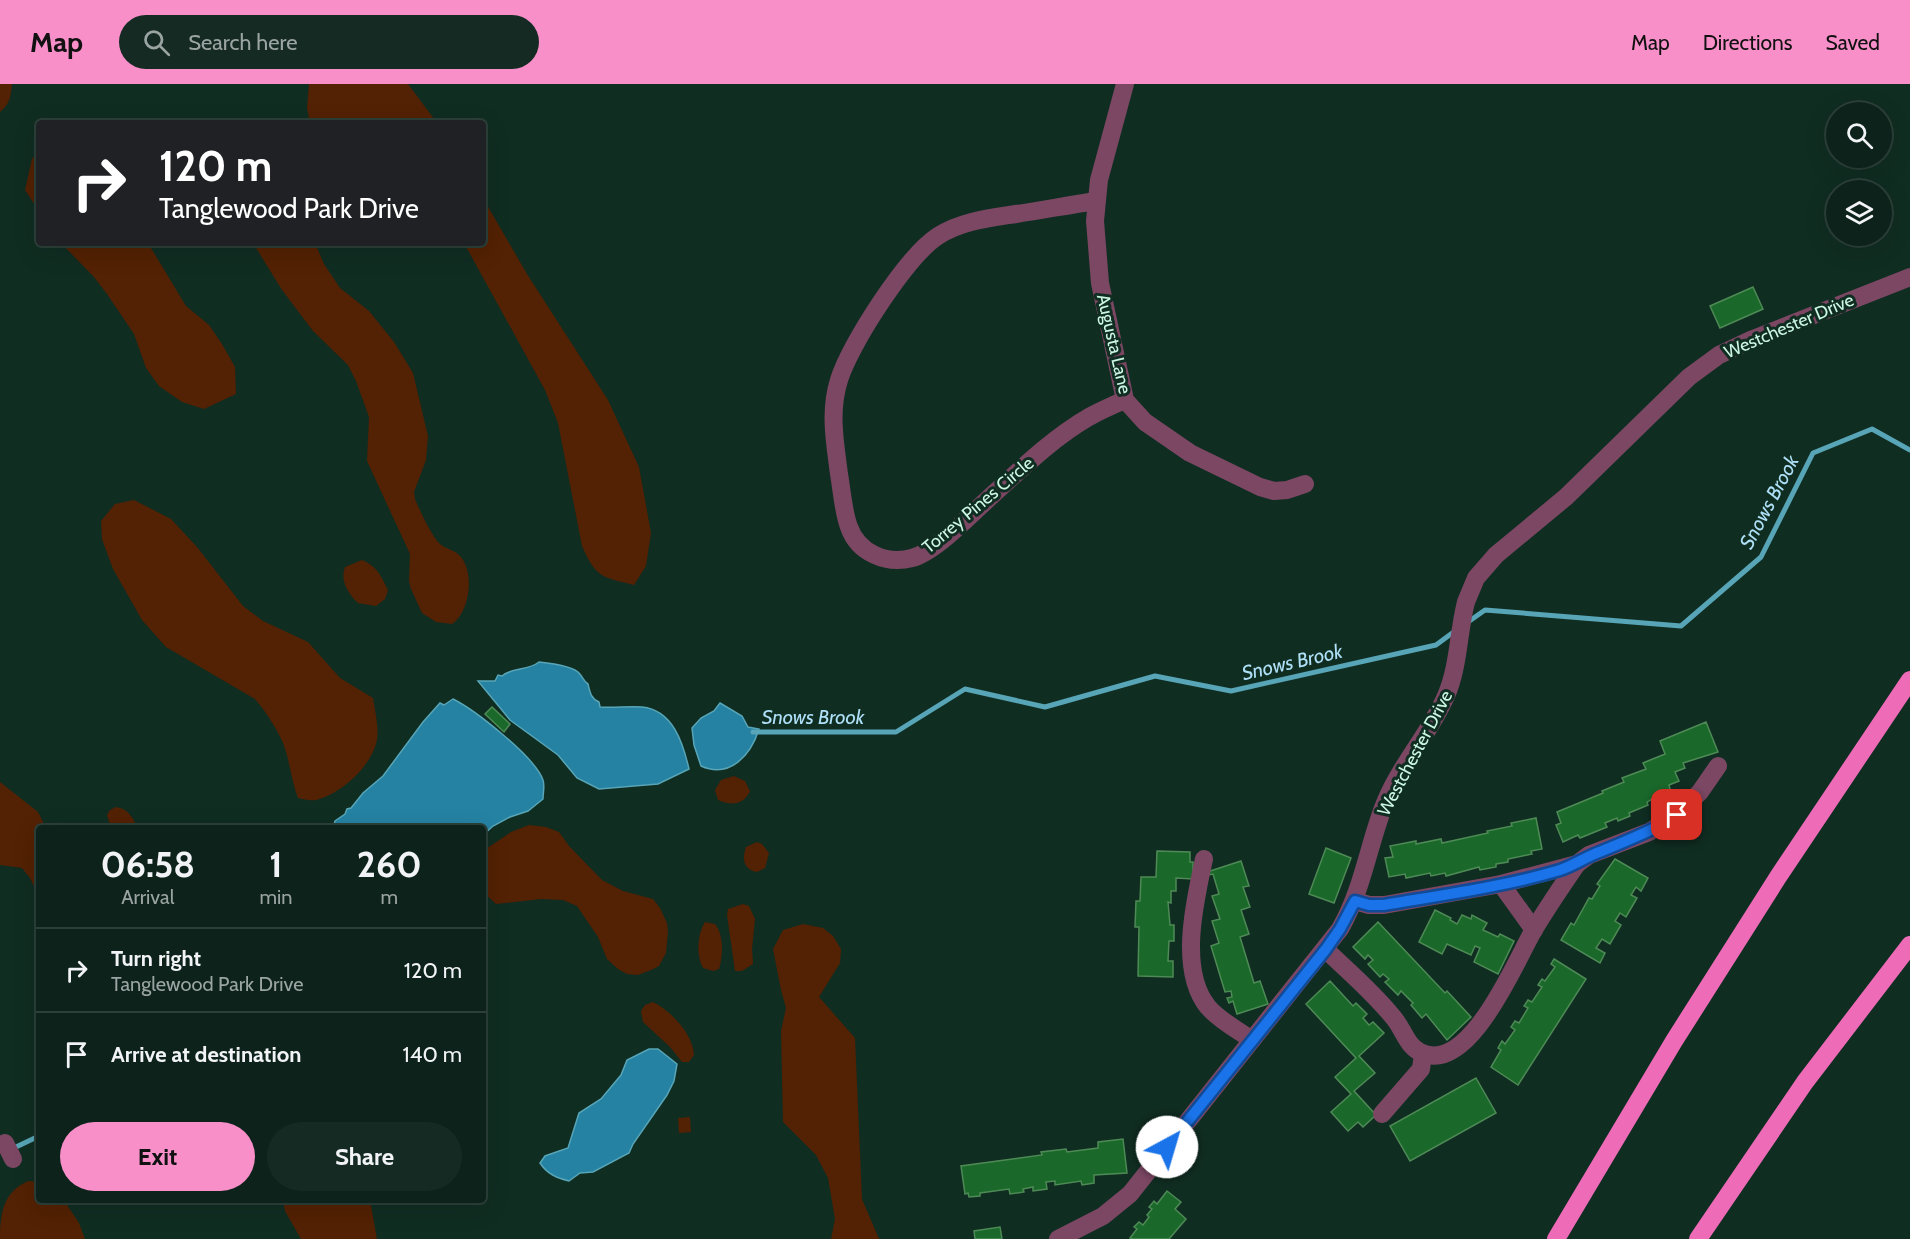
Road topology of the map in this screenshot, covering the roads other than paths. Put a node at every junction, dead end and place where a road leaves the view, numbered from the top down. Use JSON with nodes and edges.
{"nodes":[{"id":1,"x":1125,"y":84,"type":"edge"},
{"id":2,"x":1096,"y":201,"type":"junction"},
{"id":3,"x":1910,"y":277,"type":"edge"},
{"id":4,"x":1125,"y":400,"type":"junction"},
{"id":5,"x":1305,"y":484,"type":"dead end"},
{"id":6,"x":1910,"y":680,"type":"edge"},
{"id":7,"x":1718,"y":766,"type":"dead end"},
{"id":8,"x":1204,"y":859,"type":"dead end"},
{"id":9,"x":1577,"y":864,"type":"junction"},
{"id":10,"x":1501,"y":884,"type":"junction"},
{"id":11,"x":1355,"y":901,"type":"junction"},
{"id":12,"x":1534,"y":930,"type":"junction"},
{"id":13,"x":1910,"y":945,"type":"edge"},
{"id":14,"x":1326,"y":949,"type":"junction"},
{"id":15,"x":1252,"y":1040,"type":"junction"},
{"id":16,"x":1424,"y":1054,"type":"junction"},
{"id":17,"x":1382,"y":1114,"type":"dead end"},
{"id":18,"x":1058,"y":1239,"type":"edge"},
{"id":19,"x":1556,"y":1239,"type":"edge"},
{"id":20,"x":1698,"y":1239,"type":"edge"}],
"edges":[{"from":1,"to":2,"type":"street","name":"Augusta Lane"},
{"from":2,"to":4,"type":"street","name":"Augusta Lane"},
{"from":2,"to":4,"type":"street","name":"Torrey Pines Circle"},
{"from":3,"to":11,"type":"street","name":"Westchester Drive"},
{"from":4,"to":5,"type":"street","name":"Augusta Lane"},
{"from":6,"to":19,"type":"highway"},
{"from":7,"to":9,"type":"street"},
{"from":8,"to":15,"type":"street"},
{"from":9,"to":10,"type":"street"},
{"from":9,"to":12,"type":"street"},
{"from":10,"to":11,"type":"street"},
{"from":10,"to":12,"type":"street"},
{"from":11,"to":14,"type":"street","name":"Westchester Drive"},
{"from":12,"to":16,"type":"street"},
{"from":13,"to":20,"type":"highway"},
{"from":14,"to":15,"type":"street","name":"Westchester Drive"},
{"from":14,"to":16,"type":"street"},
{"from":15,"to":18,"type":"street","name":"Westchester Drive"},
{"from":16,"to":17,"type":"street"}]}
